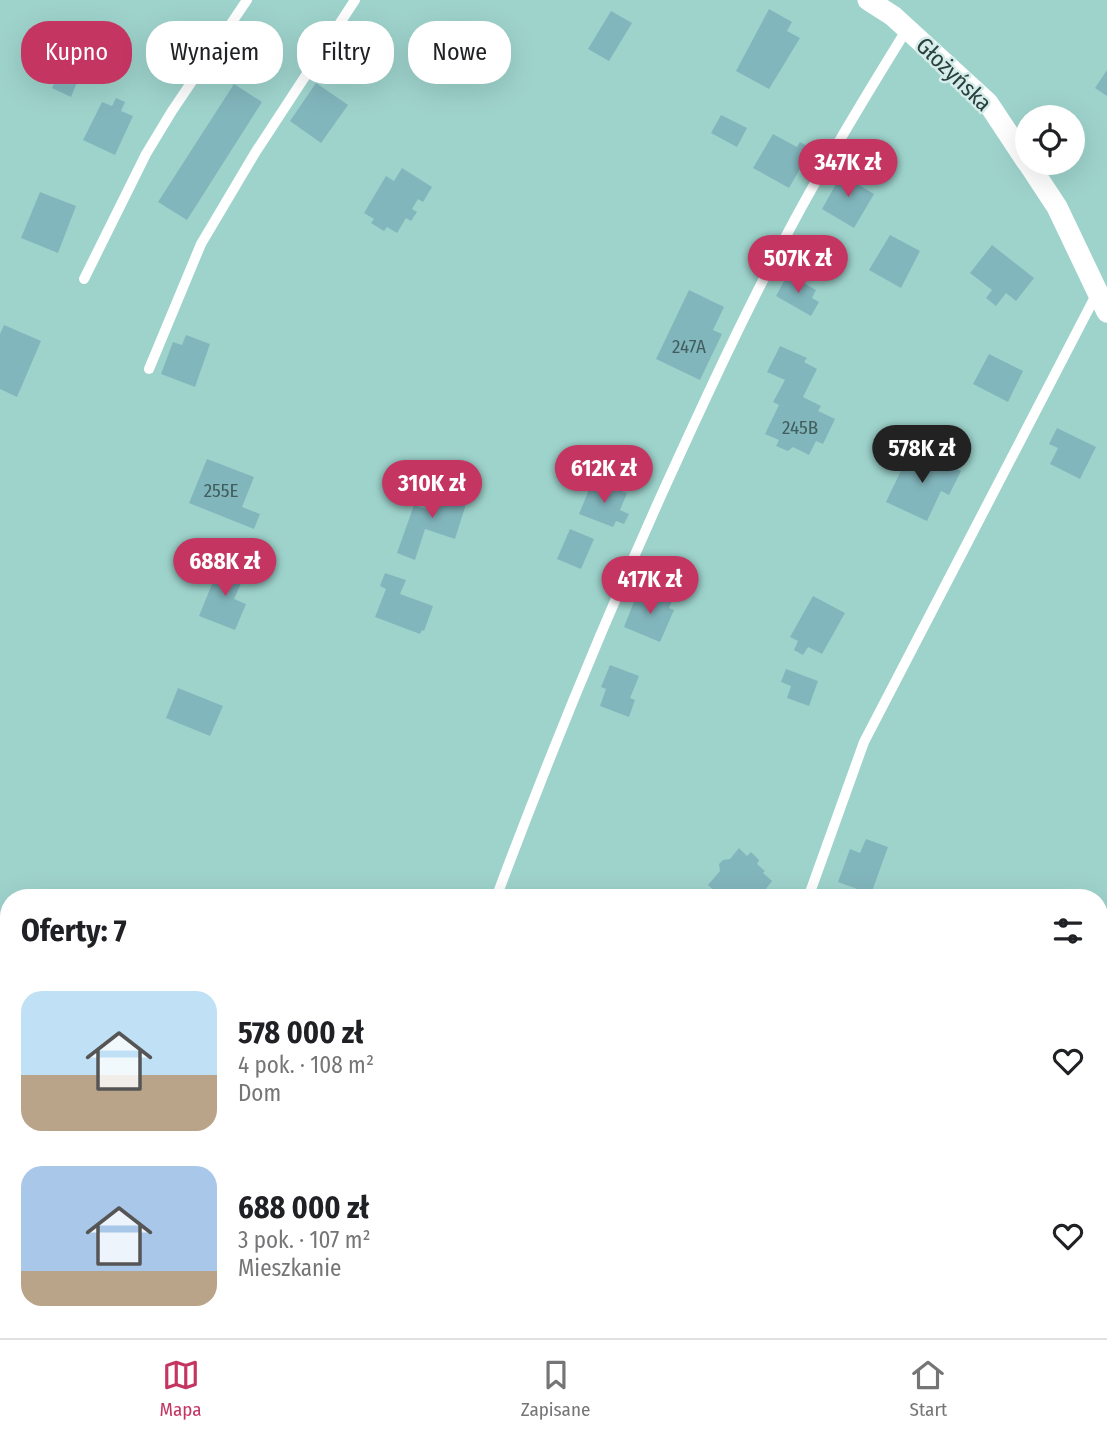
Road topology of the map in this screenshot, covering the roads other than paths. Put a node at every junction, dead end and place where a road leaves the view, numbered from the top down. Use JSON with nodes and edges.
{"nodes":[{"id":1,"x":247,"y":0,"type":"edge"},
{"id":2,"x":355,"y":0,"type":"edge"},
{"id":3,"x":868,"y":0,"type":"edge"},
{"id":4,"x":907,"y":29,"type":"junction"},
{"id":5,"x":1015,"y":142,"type":"edge"},
{"id":6,"x":1036,"y":175,"type":"edge"},
{"id":7,"x":84,"y":279,"type":"dead end"},
{"id":8,"x":1102,"y":302,"type":"edge"},
{"id":9,"x":149,"y":369,"type":"dead end"},
{"id":10,"x":498,"y":889,"type":"edge"},
{"id":11,"x":811,"y":889,"type":"edge"}],
"edges":[{"from":1,"to":7,"type":"lane"},
{"from":2,"to":9,"type":"lane"},
{"from":3,"to":4,"type":"street","name":"Głożyńska"},
{"from":4,"to":5,"type":"street","name":"Głożyńska"},
{"from":4,"to":10,"type":"lane"},
{"from":6,"to":8,"type":"street","name":"Głożyńska"},
{"from":8,"to":11,"type":"lane"}]}
